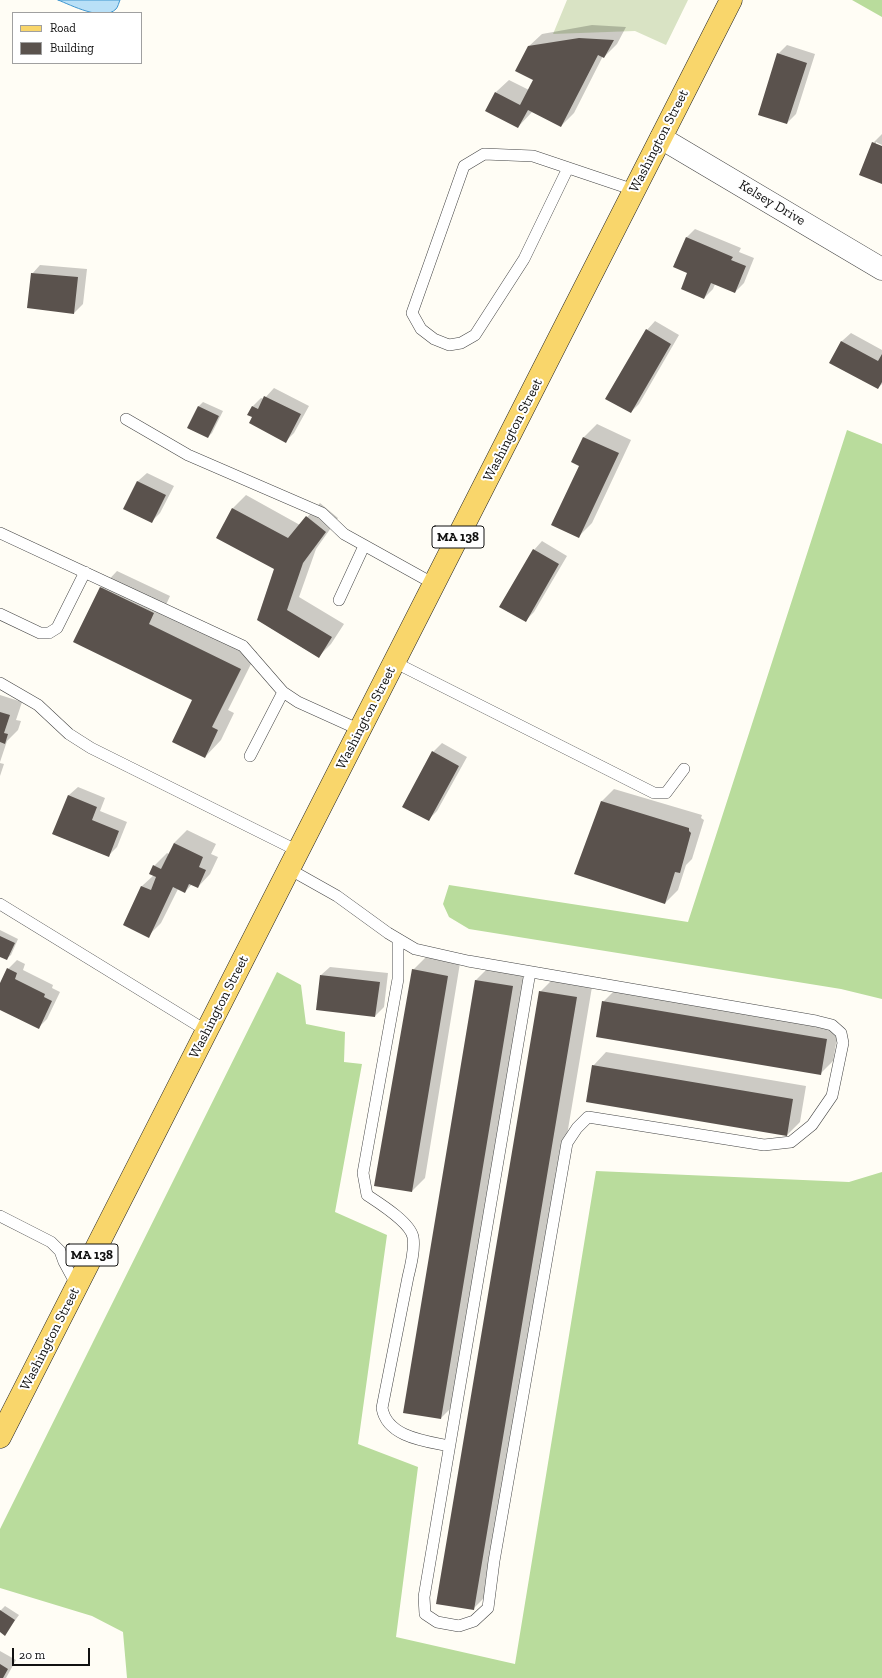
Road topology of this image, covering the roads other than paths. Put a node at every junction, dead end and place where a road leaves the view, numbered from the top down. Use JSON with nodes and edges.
{"nodes":[{"id":1,"x":731,"y":0,"type":"edge"},
{"id":2,"x":661,"y":138,"type":"junction"},
{"id":3,"x":568,"y":168,"type":"junction"},
{"id":4,"x":634,"y":190,"type":"junction"},
{"id":5,"x":882,"y":269,"type":"edge"},
{"id":6,"x":126,"y":419,"type":"dead end"},
{"id":7,"x":0,"y":533,"type":"edge"},
{"id":8,"x":364,"y":546,"type":"junction"},
{"id":9,"x":85,"y":572,"type":"junction"},
{"id":10,"x":434,"y":584,"type":"junction"},
{"id":11,"x":339,"y":600,"type":"dead end"},
{"id":12,"x":0,"y":614,"type":"edge"},
{"id":13,"x":394,"y":662,"type":"junction"},
{"id":14,"x":0,"y":682,"type":"edge"},
{"id":15,"x":283,"y":692,"type":"junction"},
{"id":16,"x":360,"y":730,"type":"junction"},
{"id":17,"x":250,"y":756,"type":"dead end"},
{"id":18,"x":684,"y":769,"type":"dead end"},
{"id":19,"x":294,"y":860,"type":"junction"},
{"id":20,"x":0,"y":904,"type":"edge"},
{"id":21,"x":398,"y":939,"type":"junction"},
{"id":22,"x":530,"y":972,"type":"junction"},
{"id":23,"x":207,"y":1031,"type":"junction"},
{"id":24,"x":0,"y":1216,"type":"edge"},
{"id":25,"x":77,"y":1286,"type":"junction"},
{"id":26,"x":1,"y":1435,"type":"edge"},
{"id":27,"x":449,"y":1446,"type":"junction"}],
"edges":[{"from":1,"to":2,"type":"main road","name":"Washington Street","number":"MA 138"},
{"from":2,"to":4,"type":"main road","name":"Washington Street","number":"MA 138"},
{"from":2,"to":5,"type":"street","name":"Kelsey Drive"},
{"from":3,"to":3,"type":"lane"},
{"from":3,"to":4,"type":"lane"},
{"from":4,"to":10,"type":"main road","name":"Washington Street","number":"MA 138"},
{"from":6,"to":8,"type":"lane"},
{"from":7,"to":9,"type":"lane"},
{"from":8,"to":10,"type":"lane"},
{"from":8,"to":11,"type":"lane"},
{"from":9,"to":12,"type":"lane"},
{"from":9,"to":15,"type":"lane"},
{"from":10,"to":13,"type":"main road","name":"Washington Street","number":"MA 138"},
{"from":13,"to":16,"type":"main road","name":"Washington Street","number":"MA 138"},
{"from":13,"to":18,"type":"lane"},
{"from":14,"to":19,"type":"lane"},
{"from":15,"to":16,"type":"lane"},
{"from":15,"to":17,"type":"lane"},
{"from":16,"to":19,"type":"main road","name":"Washington Street","number":"MA 138"},
{"from":19,"to":21,"type":"lane"},
{"from":19,"to":23,"type":"main road","name":"Washington Street","number":"MA 138"},
{"from":20,"to":23,"type":"lane"},
{"from":21,"to":22,"type":"lane"},
{"from":21,"to":27,"type":"lane"},
{"from":22,"to":27,"type":"lane"},
{"from":22,"to":27,"type":"lane"},
{"from":23,"to":25,"type":"main road","name":"Washington Street","number":"MA 138"},
{"from":24,"to":25,"type":"lane"},
{"from":25,"to":26,"type":"main road","name":"Washington Street","number":"MA 138"}]}
